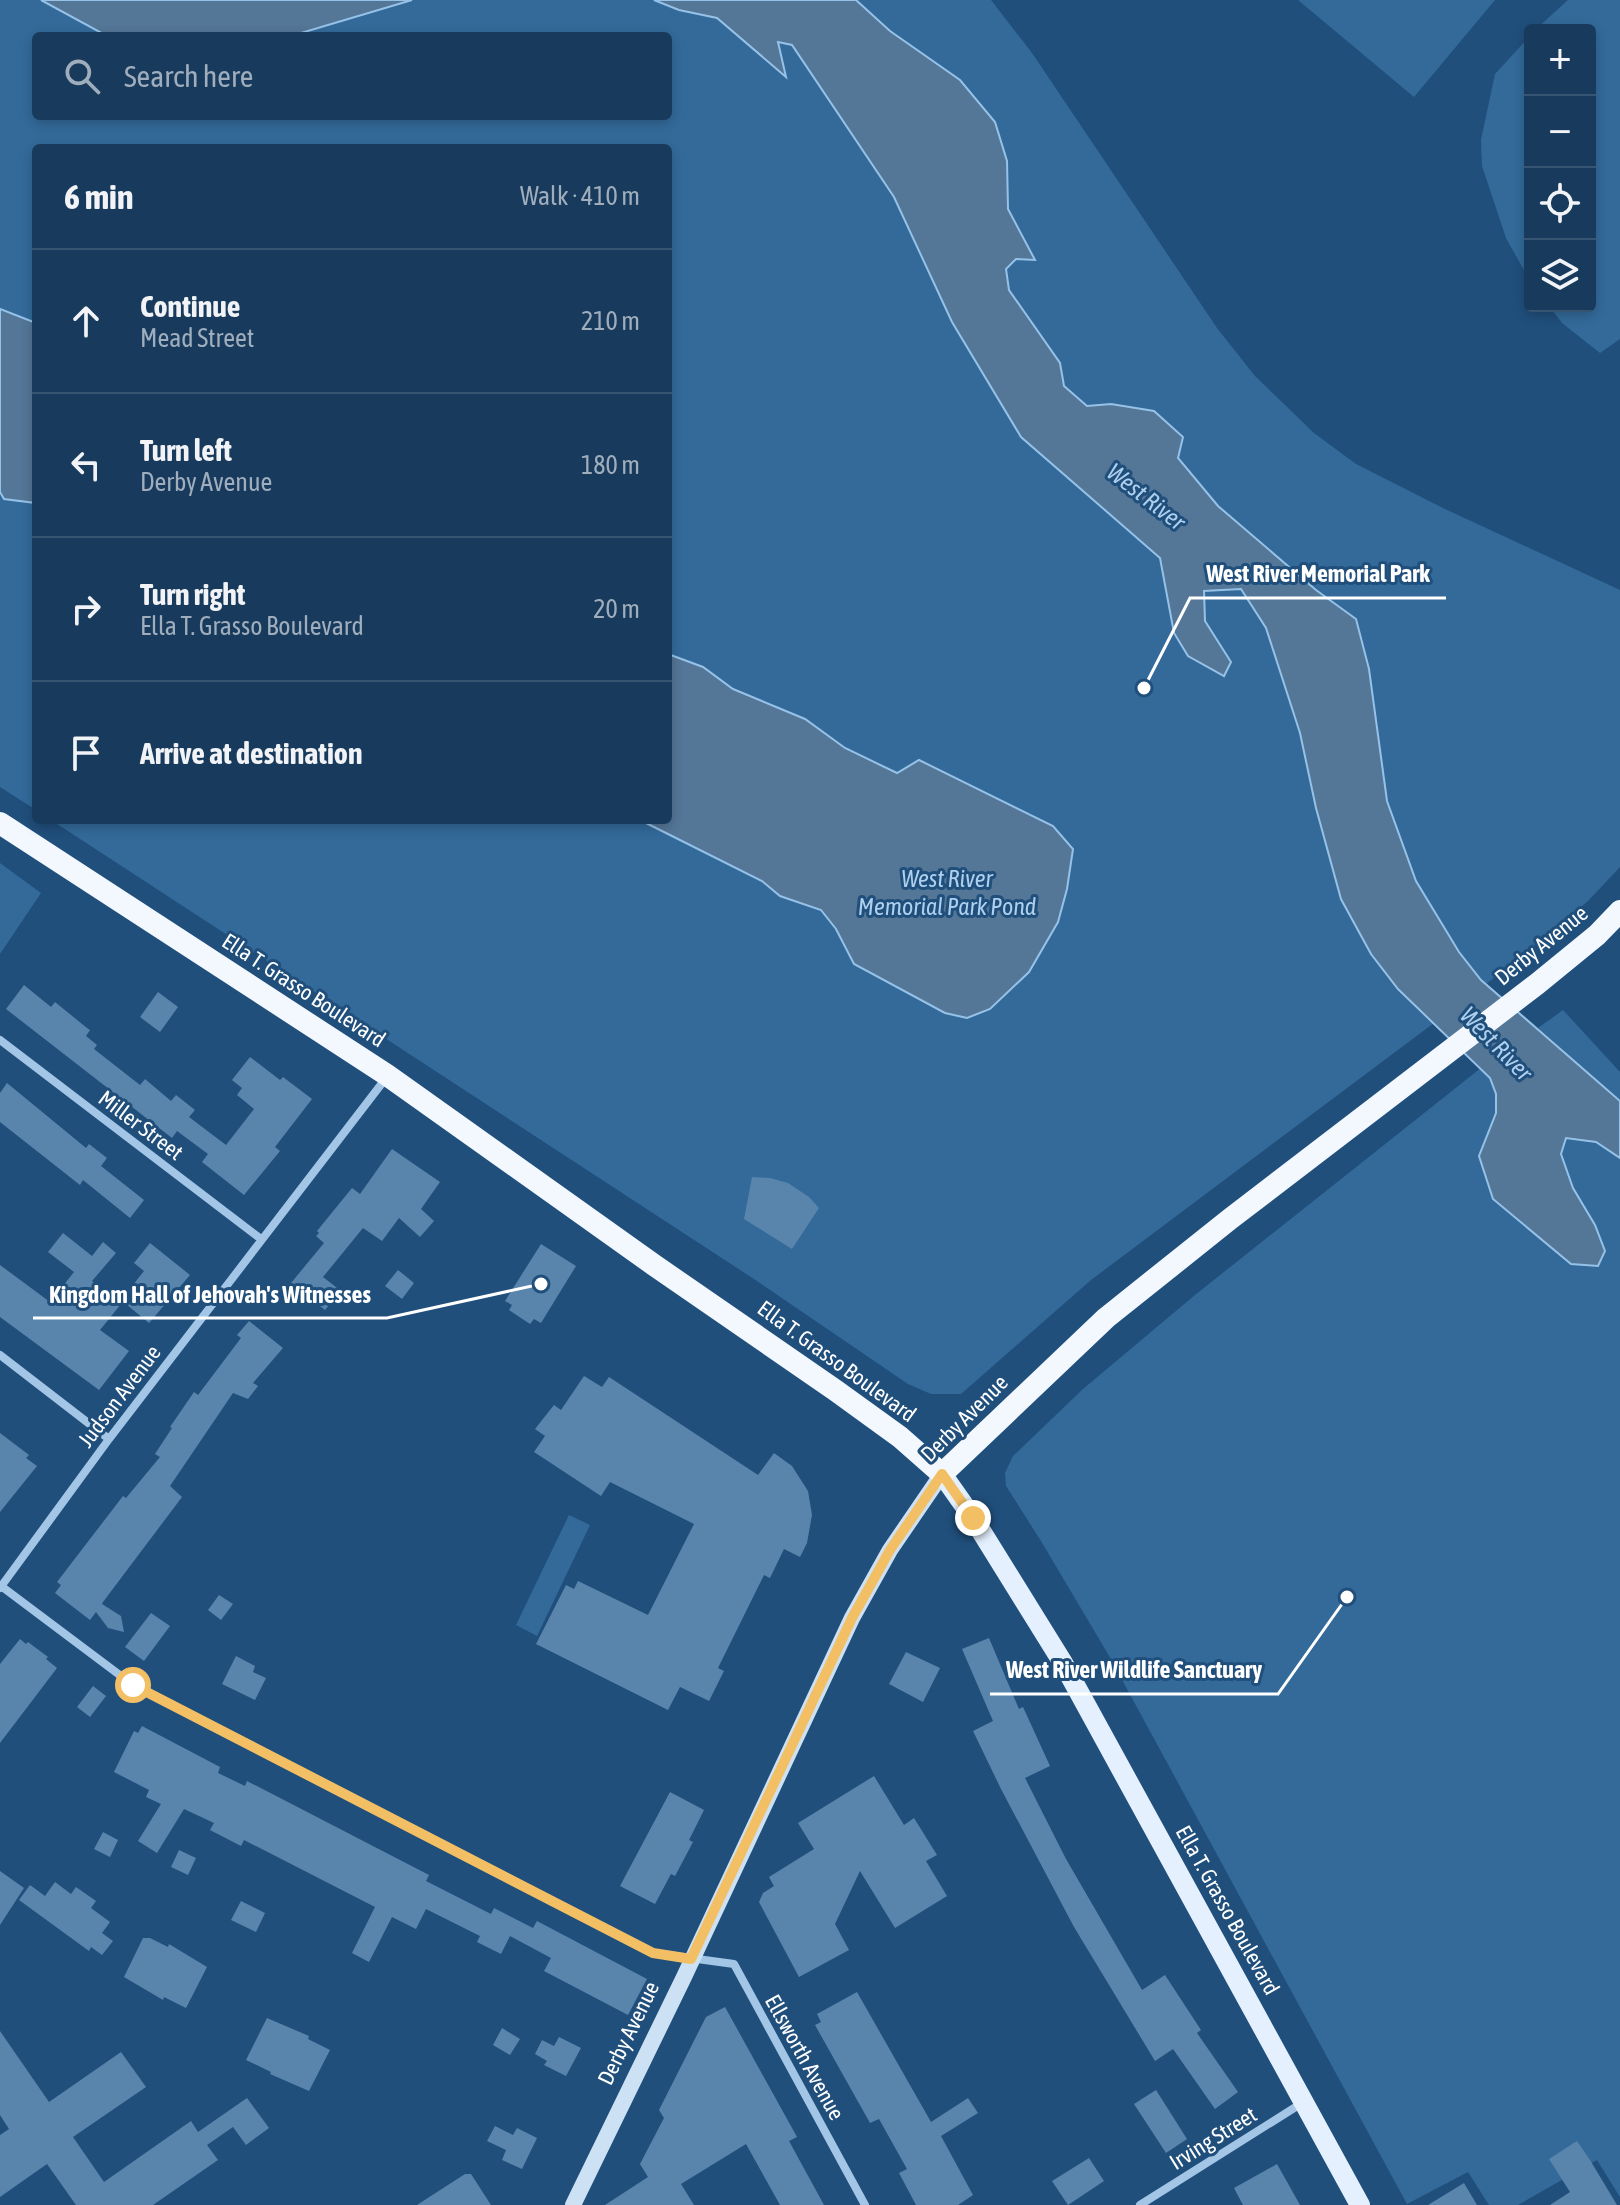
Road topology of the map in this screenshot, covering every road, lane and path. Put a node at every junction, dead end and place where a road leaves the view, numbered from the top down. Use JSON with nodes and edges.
{"nodes":[{"id":1,"x":0,"y":823,"type":"edge"},
{"id":2,"x":1620,"y":911,"type":"edge"},
{"id":3,"x":0,"y":1040,"type":"edge"},
{"id":4,"x":387,"y":1075,"type":"junction"},
{"id":5,"x":261,"y":1239,"type":"junction"},
{"id":6,"x":0,"y":1355,"type":"edge"},
{"id":7,"x":109,"y":1439,"type":"junction"},
{"id":8,"x":942,"y":1474,"type":"junction"},
{"id":9,"x":1,"y":1587,"type":"edge"},
{"id":10,"x":691,"y":1959,"type":"junction"},
{"id":11,"x":1304,"y":2102,"type":"junction"},
{"id":12,"x":573,"y":2205,"type":"edge"},
{"id":13,"x":865,"y":2205,"type":"edge"},
{"id":14,"x":1140,"y":2205,"type":"edge"},
{"id":15,"x":1360,"y":2205,"type":"edge"}],
"edges":[{"from":1,"to":4,"type":"highway","name":"Ella T. Grasso Boulevard"},
{"from":2,"to":8,"type":"highway","name":"Derby Avenue"},
{"from":3,"to":5,"type":"street","name":"Miller Street"},
{"from":4,"to":5,"type":"street","name":"Judson Avenue"},
{"from":4,"to":8,"type":"highway","name":"Ella T. Grasso Boulevard"},
{"from":5,"to":7,"type":"street","name":"Judson Avenue"},
{"from":6,"to":7,"type":"street"},
{"from":7,"to":9,"type":"street","name":"Judson Avenue"},
{"from":8,"to":10,"type":"main road","name":"Derby Avenue"},
{"from":8,"to":11,"type":"main road","name":"Ella T. Grasso Boulevard"},
{"from":9,"to":10,"type":"street"},
{"from":10,"to":12,"type":"main road","name":"Derby Avenue"},
{"from":10,"to":13,"type":"street","name":"Ellsworth Avenue"},
{"from":11,"to":14,"type":"street","name":"Irving Street"},
{"from":11,"to":15,"type":"main road","name":"Ella T. Grasso Boulevard"}]}
